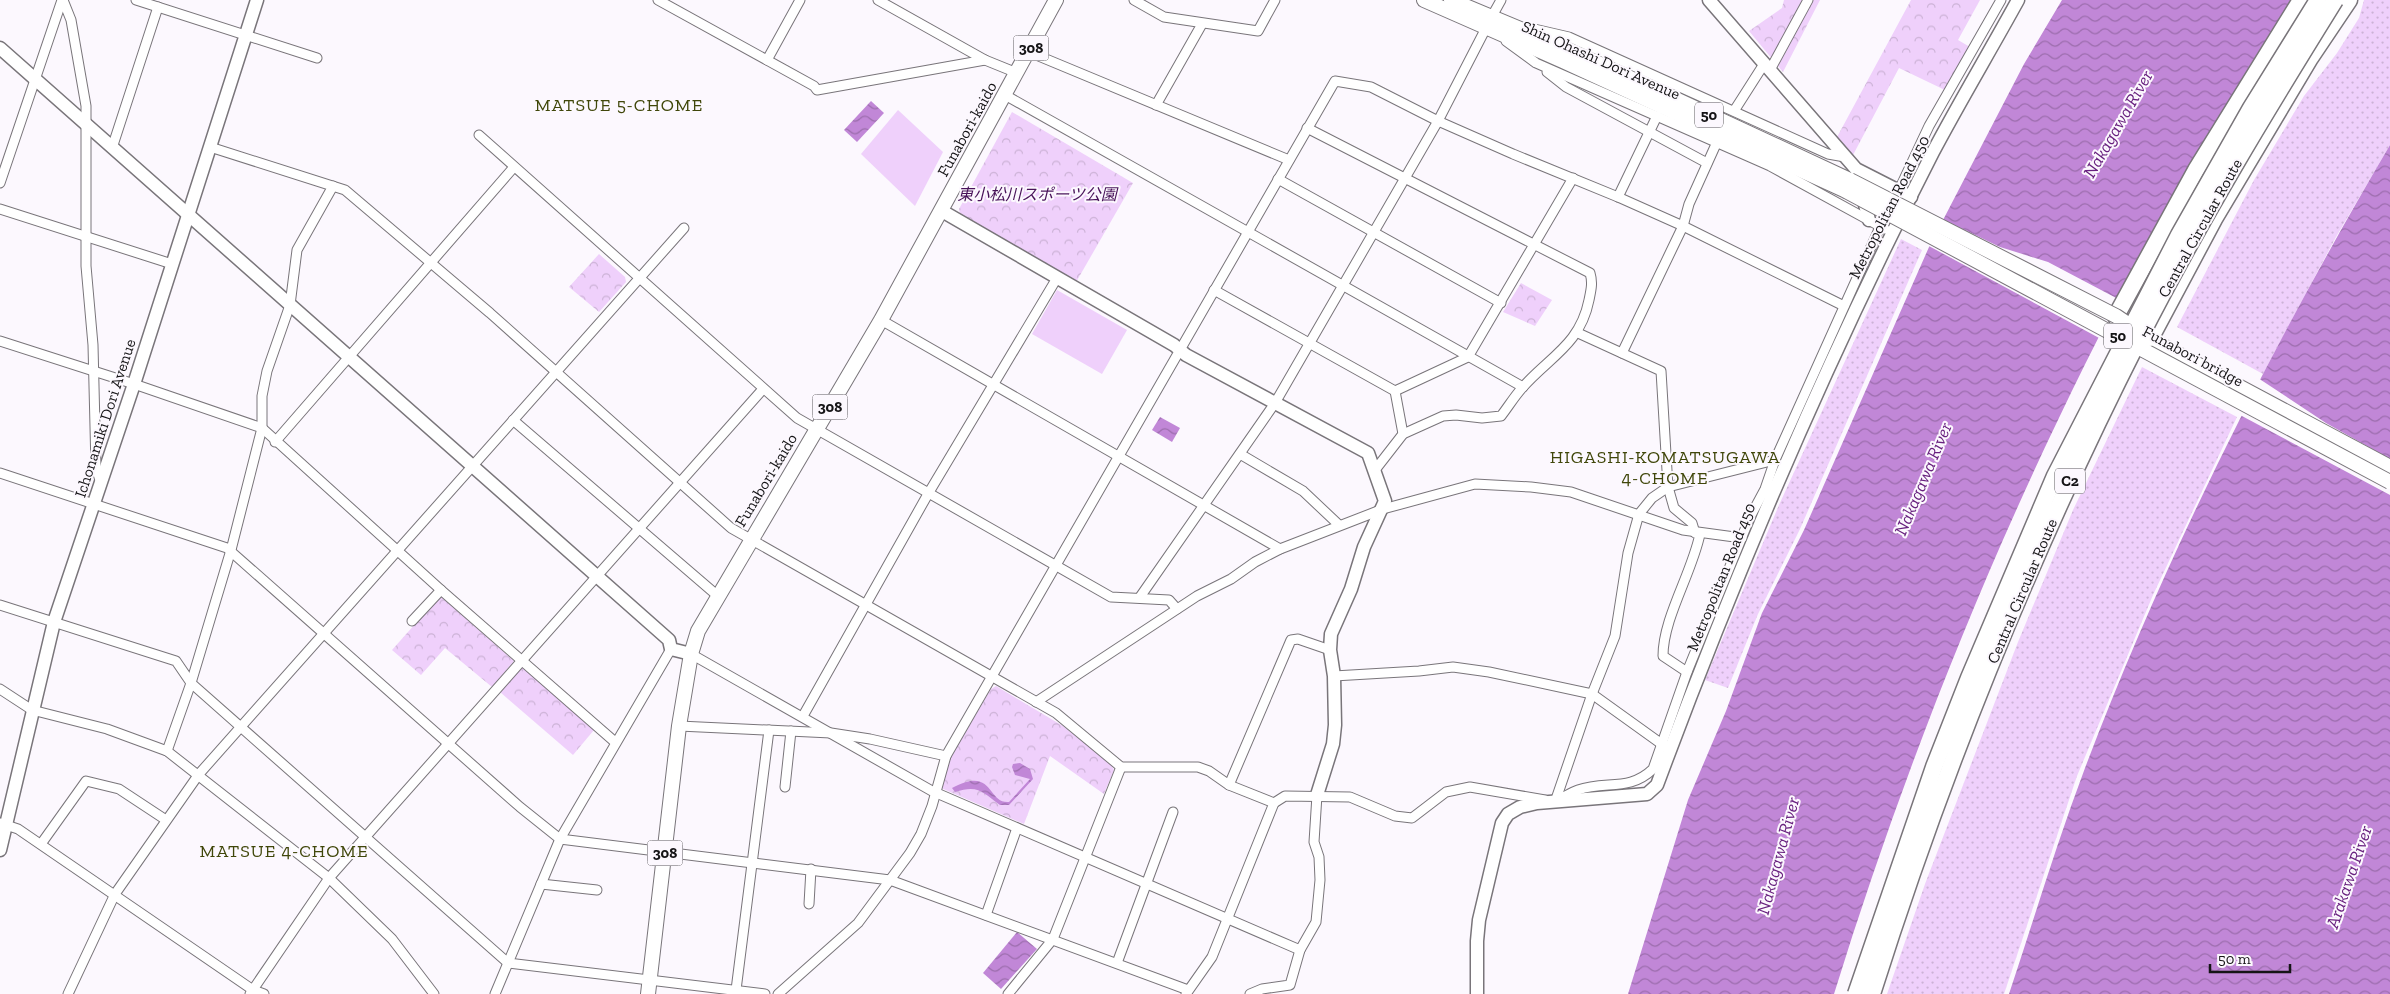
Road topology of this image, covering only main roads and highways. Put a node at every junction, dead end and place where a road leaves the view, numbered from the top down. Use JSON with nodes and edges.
{"nodes":[{"id":1,"x":1056,"y":0,"type":"edge"},
{"id":2,"x":1424,"y":0,"type":"edge"},
{"id":3,"x":1451,"y":0,"type":"edge"},
{"id":4,"x":2301,"y":0,"type":"edge"},
{"id":5,"x":2318,"y":0,"type":"edge"},
{"id":6,"x":2336,"y":0,"type":"edge"},
{"id":7,"x":2349,"y":0,"type":"edge"},
{"id":8,"x":1493,"y":25,"type":"junction"},
{"id":9,"x":1851,"y":180,"type":"junction"},
{"id":10,"x":2116,"y":316,"type":"junction"},
{"id":11,"x":2150,"y":339,"type":"junction"},
{"id":12,"x":2130,"y":341,"type":"junction"},
{"id":13,"x":2390,"y":467,"type":"edge"},
{"id":14,"x":2390,"y":482,"type":"edge"},
{"id":15,"x":649,"y":987,"type":"edge"},
{"id":16,"x":1856,"y":994,"type":"edge"},
{"id":17,"x":1872,"y":994,"type":"edge"}],
"edges":[{"from":1,"to":15,"type":"main road","name":"Funabori-kaido","number":"308"},
{"from":2,"to":8,"type":"main road","name":"Shin Ohashi Dori Avenue","number":"50"},
{"from":3,"to":8,"type":"main road","name":"Shin Ohashi Dori Avenue","number":"50"},
{"from":4,"to":10,"type":"highway"},
{"from":5,"to":16,"type":"highway","name":"Central Circular Route","number":"C2","bridge":true},
{"from":6,"to":17,"type":"highway","name":"Central Circular Route","number":"C2","bridge":true},
{"from":7,"to":11,"type":"highway"},
{"from":8,"to":9,"type":"main road","name":"Shin Ohashi Dori Avenue","number":"50"},
{"from":9,"to":10,"type":"main road","name":"Funabori bridge","number":"50","bridge":true},
{"from":9,"to":12,"type":"main road","name":"Funabori bridge","number":"50","bridge":true},
{"from":10,"to":11,"type":"main road","name":"Funabori bridge","number":"50","bridge":true},
{"from":10,"to":12,"type":"highway","bridge":true},
{"from":11,"to":12,"type":"highway","bridge":true},
{"from":11,"to":13,"type":"main road","name":"Funabori bridge","number":"50"},
{"from":12,"to":14,"type":"main road","name":"Funabori bridge","number":"50","bridge":true}]}
